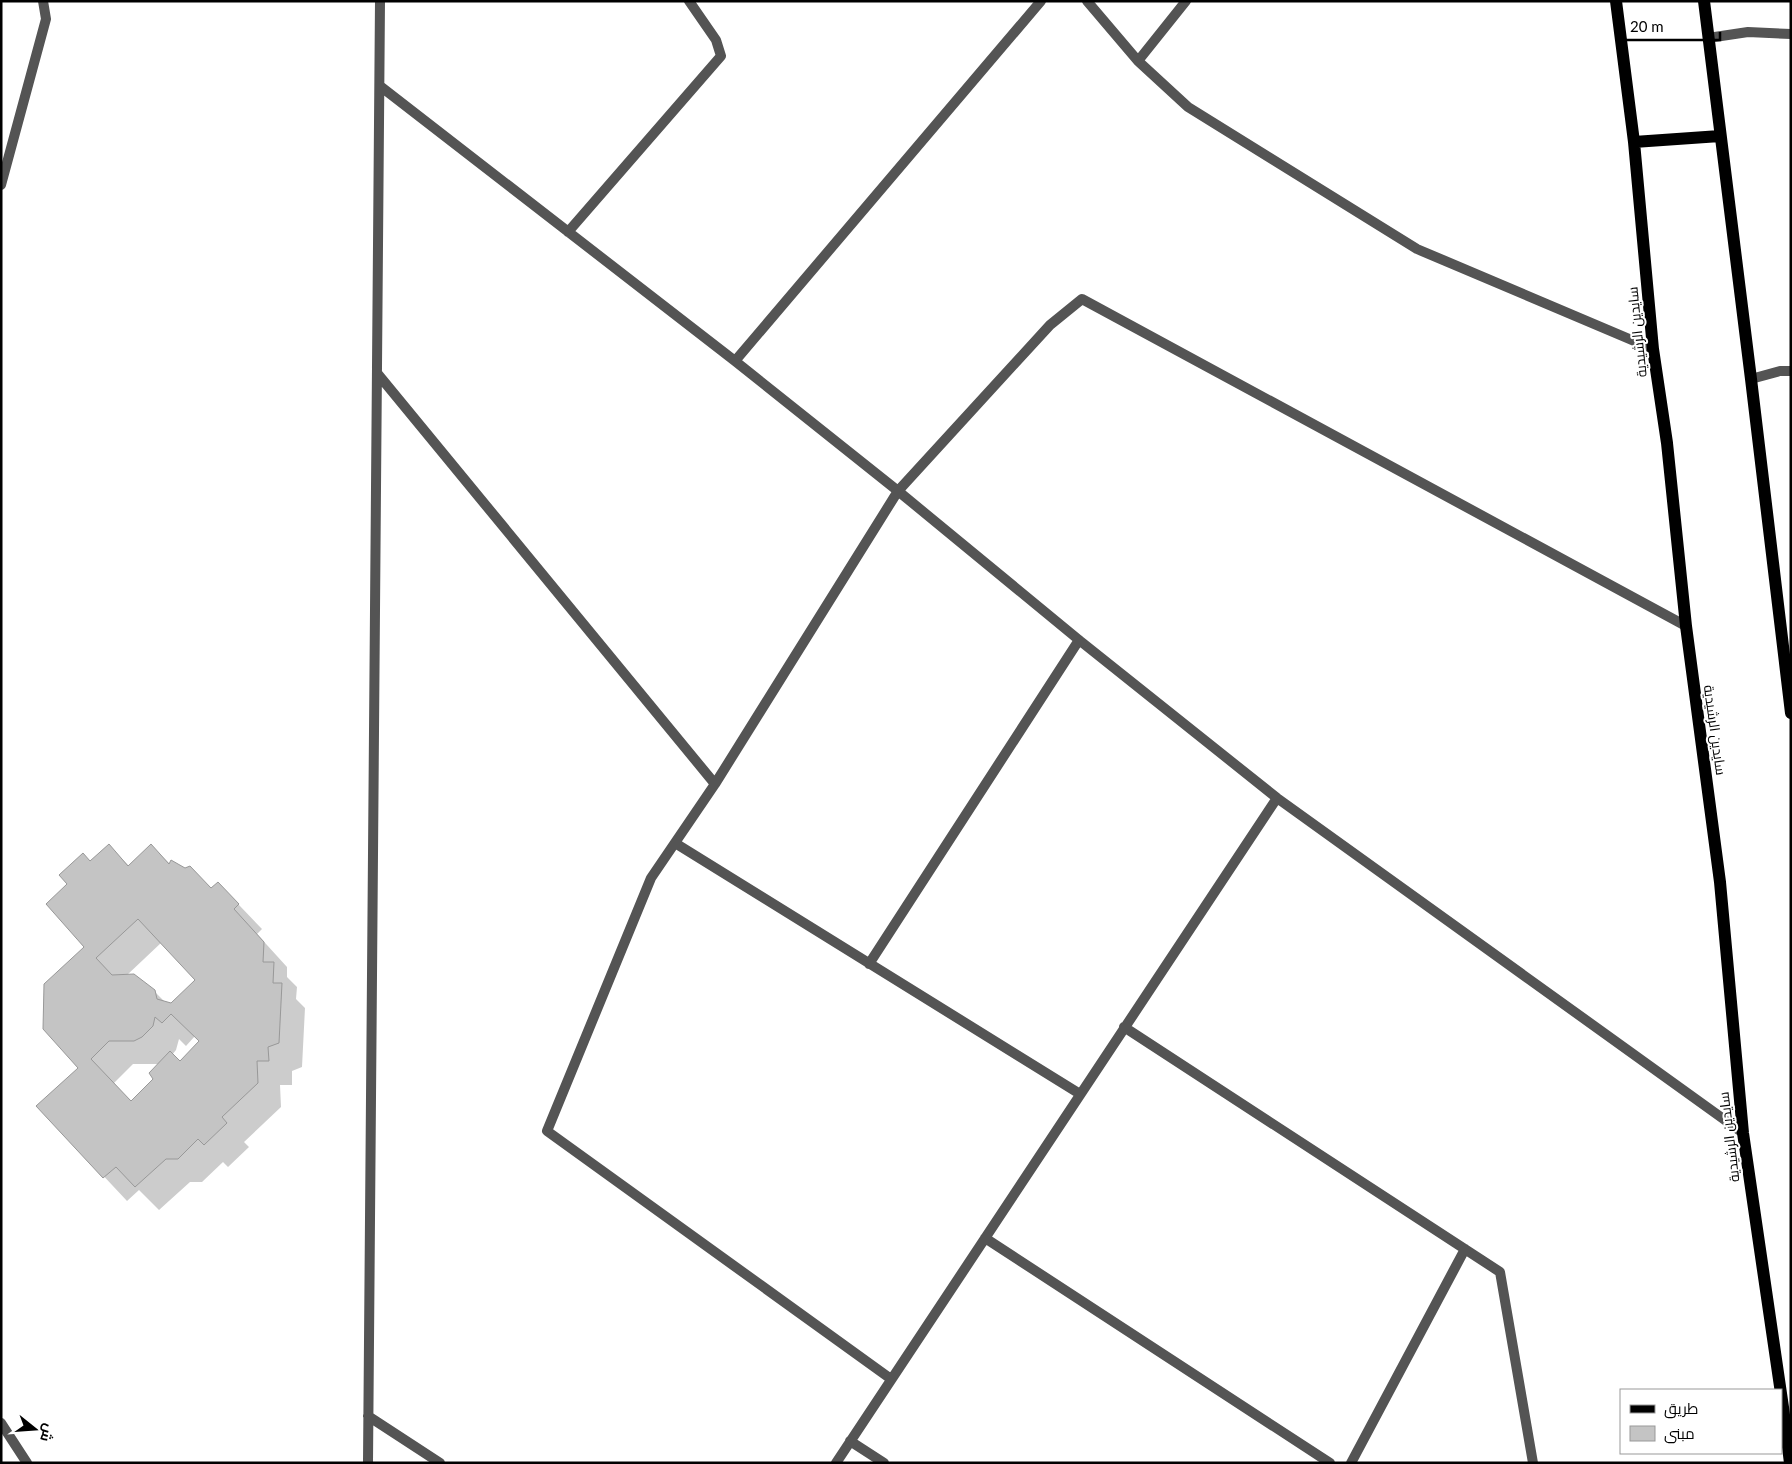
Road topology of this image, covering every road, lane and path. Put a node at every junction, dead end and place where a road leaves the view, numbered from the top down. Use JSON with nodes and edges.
{"nodes":[{"id":1,"x":43,"y":1,"type":"edge"},
{"id":2,"x":380,"y":1,"type":"edge"},
{"id":3,"x":689,"y":1,"type":"edge"},
{"id":4,"x":1041,"y":1,"type":"edge"},
{"id":5,"x":1087,"y":1,"type":"edge"},
{"id":6,"x":1186,"y":1,"type":"edge"},
{"id":7,"x":1616,"y":1,"type":"edge"},
{"id":8,"x":1704,"y":1,"type":"edge"},
{"id":9,"x":1791,"y":34,"type":"edge"},
{"id":10,"x":1708,"y":38,"type":"junction"},
{"id":11,"x":1138,"y":61,"type":"junction"},
{"id":12,"x":380,"y":86,"type":"junction"},
{"id":13,"x":1720,"y":136,"type":"junction"},
{"id":14,"x":1634,"y":142,"type":"junction"},
{"id":15,"x":1,"y":185,"type":"edge"},
{"id":16,"x":568,"y":232,"type":"junction"},
{"id":17,"x":1654,"y":349,"type":"junction"},
{"id":18,"x":735,"y":361,"type":"junction"},
{"id":19,"x":1791,"y":370,"type":"edge"},
{"id":20,"x":377,"y":373,"type":"junction"},
{"id":21,"x":1751,"y":379,"type":"junction"},
{"id":22,"x":898,"y":491,"type":"junction"},
{"id":23,"x":1686,"y":626,"type":"junction"},
{"id":24,"x":1079,"y":640,"type":"junction"},
{"id":25,"x":1791,"y":713,"type":"edge"},
{"id":26,"x":715,"y":784,"type":"junction"},
{"id":27,"x":1277,"y":798,"type":"junction"},
{"id":28,"x":675,"y":843,"type":"junction"},
{"id":29,"x":869,"y":964,"type":"junction"},
{"id":30,"x":1124,"y":1027,"type":"junction"},
{"id":31,"x":1080,"y":1094,"type":"junction"},
{"id":32,"x":1743,"y":1133,"type":"junction"},
{"id":33,"x":985,"y":1238,"type":"junction"},
{"id":34,"x":1465,"y":1249,"type":"junction"},
{"id":35,"x":891,"y":1379,"type":"junction"},
{"id":36,"x":1781,"y":1389,"type":"edge"},
{"id":37,"x":1782,"y":1399,"type":"edge"},
{"id":38,"x":368,"y":1416,"type":"junction"},
{"id":39,"x":1,"y":1422,"type":"edge"},
{"id":40,"x":850,"y":1441,"type":"junction"},
{"id":41,"x":27,"y":1463,"type":"edge"},
{"id":42,"x":368,"y":1463,"type":"edge"},
{"id":43,"x":440,"y":1463,"type":"edge"},
{"id":44,"x":836,"y":1463,"type":"edge"},
{"id":45,"x":884,"y":1463,"type":"edge"},
{"id":46,"x":1330,"y":1463,"type":"edge"},
{"id":47,"x":1351,"y":1463,"type":"edge"},
{"id":48,"x":1534,"y":1463,"type":"edge"},
{"id":49,"x":1790,"y":1463,"type":"edge"}],
"edges":[{"from":1,"to":15,"type":"street"},
{"from":2,"to":12,"type":"street"},
{"from":3,"to":16,"type":"street"},
{"from":4,"to":18,"type":"street"},
{"from":5,"to":11,"type":"street"},
{"from":6,"to":11,"type":"street"},
{"from":7,"to":14,"type":"main road","name":"سايدين الرشيدية"},
{"from":8,"to":10,"type":"main road"},
{"from":9,"to":10,"type":"street"},
{"from":10,"to":13,"type":"main road"},
{"from":11,"to":17,"type":"street"},
{"from":12,"to":16,"type":"street"},
{"from":12,"to":20,"type":"street"},
{"from":13,"to":14,"type":"main road"},
{"from":13,"to":21,"type":"main road"},
{"from":14,"to":17,"type":"main road","name":"سايدين الرشيدية"},
{"from":16,"to":18,"type":"street"},
{"from":17,"to":23,"type":"main road","name":"سايدين الرشيدية"},
{"from":18,"to":22,"type":"street"},
{"from":19,"to":21,"type":"street"},
{"from":20,"to":26,"type":"street"},
{"from":20,"to":38,"type":"street"},
{"from":21,"to":25,"type":"main road"},
{"from":22,"to":23,"type":"street"},
{"from":22,"to":24,"type":"street"},
{"from":22,"to":26,"type":"street"},
{"from":23,"to":32,"type":"main road","name":"سايدين الرشيدية"},
{"from":24,"to":27,"type":"street"},
{"from":24,"to":29,"type":"street"},
{"from":26,"to":28,"type":"street"},
{"from":27,"to":30,"type":"street"},
{"from":27,"to":32,"type":"street"},
{"from":28,"to":29,"type":"street"},
{"from":28,"to":35,"type":"street"},
{"from":29,"to":31,"type":"street"},
{"from":30,"to":31,"type":"street"},
{"from":30,"to":34,"type":"street"},
{"from":31,"to":33,"type":"street"},
{"from":32,"to":36,"type":"main road","name":"سايدين الرشيدية"},
{"from":33,"to":35,"type":"street"},
{"from":33,"to":46,"type":"street"},
{"from":34,"to":47,"type":"street"},
{"from":34,"to":48,"type":"street"},
{"from":35,"to":40,"type":"street"},
{"from":37,"to":49,"type":"main road","name":"سايدين الرشيدية"},
{"from":38,"to":42,"type":"street"},
{"from":38,"to":43,"type":"street"},
{"from":39,"to":41,"type":"street"},
{"from":40,"to":44,"type":"street"},
{"from":40,"to":45,"type":"street"}]}
